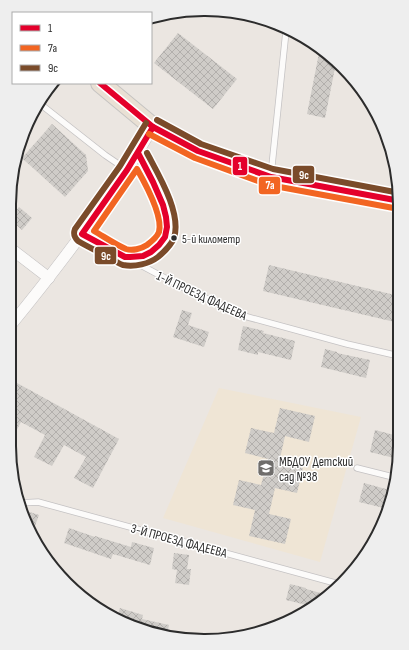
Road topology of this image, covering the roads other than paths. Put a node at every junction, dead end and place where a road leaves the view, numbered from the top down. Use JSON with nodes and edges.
{"nodes":[{"id":1,"x":286,"y":34,"type":"edge"},
{"id":2,"x":101,"y":84,"type":"edge"},
{"id":3,"x":43,"y":107,"type":"edge"},
{"id":4,"x":153,"y":126,"type":"junction"},
{"id":5,"x":138,"y":153,"type":"junction"},
{"id":6,"x":127,"y":170,"type":"junction"},
{"id":7,"x":271,"y":177,"type":"junction"},
{"id":8,"x":393,"y":200,"type":"edge"},
{"id":9,"x":82,"y":234,"type":"junction"},
{"id":10,"x":16,"y":253,"type":"edge"},
{"id":11,"x":125,"y":257,"type":"junction"},
{"id":12,"x":49,"y":278,"type":"junction"},
{"id":13,"x":16,"y":319,"type":"edge"},
{"id":14,"x":393,"y":355,"type":"edge"},
{"id":15,"x":357,"y":468,"type":"dead end"},
{"id":16,"x":390,"y":476,"type":"edge"},
{"id":17,"x":25,"y":503,"type":"edge"},
{"id":18,"x":334,"y":583,"type":"edge"}],
"edges":[{"from":1,"to":7,"type":"lane"},
{"from":2,"to":4,"type":"highway"},
{"from":3,"to":6,"type":"lane"},
{"from":4,"to":5,"type":"street"},
{"from":4,"to":7,"type":"highway"},
{"from":5,"to":6,"type":"street"},
{"from":5,"to":11,"type":"lane"},
{"from":6,"to":9,"type":"street"},
{"from":7,"to":8,"type":"highway"},
{"from":9,"to":11,"type":"lane","name":"1-Й ПРОЕЗД ФАДЕЕВА"},
{"from":9,"to":12,"type":"street"},
{"from":10,"to":12,"type":"street"},
{"from":11,"to":14,"type":"lane","name":"1-Й ПРОЕЗД ФАДЕЕВА"},
{"from":12,"to":13,"type":"street"},
{"from":15,"to":16,"type":"lane"},
{"from":17,"to":18,"type":"lane","name":"3-Й ПРОЕЗД ФАДЕЕВА"}]}
